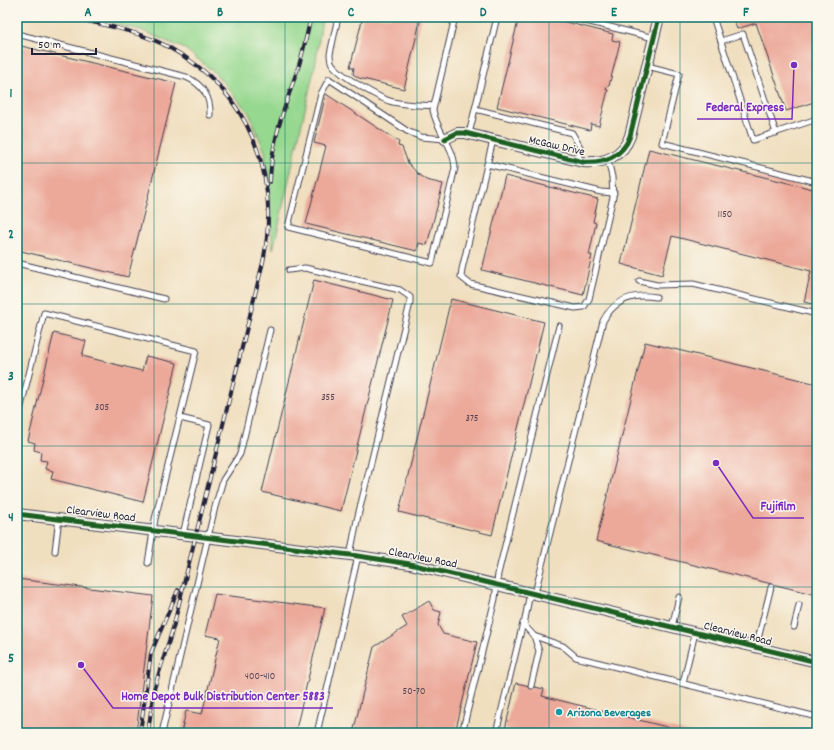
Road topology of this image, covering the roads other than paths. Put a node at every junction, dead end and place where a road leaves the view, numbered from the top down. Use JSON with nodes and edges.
{"nodes":[{"id":1,"x":338,"y":17,"type":"edge"},
{"id":2,"x":455,"y":17,"type":"edge"},
{"id":3,"x":497,"y":17,"type":"edge"},
{"id":4,"x":570,"y":17,"type":"edge"},
{"id":5,"x":659,"y":17,"type":"edge"},
{"id":6,"x":713,"y":17,"type":"edge"},
{"id":7,"x":17,"y":34,"type":"edge"},
{"id":8,"x":654,"y":38,"type":"junction"},
{"id":9,"x":721,"y":41,"type":"junction"},
{"id":10,"x":647,"y":66,"type":"junction"},
{"id":11,"x":433,"y":106,"type":"junction"},
{"id":12,"x":475,"y":109,"type":"junction"},
{"id":13,"x":210,"y":115,"type":"dead end"},
{"id":14,"x":817,"y":119,"type":"edge"},
{"id":15,"x":776,"y":133,"type":"junction"},
{"id":16,"x":469,"y":134,"type":"junction"},
{"id":17,"x":445,"y":139,"type":"junction"},
{"id":18,"x":493,"y":140,"type":"junction"},
{"id":19,"x":608,"y":160,"type":"junction"},
{"id":20,"x":578,"y":161,"type":"junction"},
{"id":21,"x":487,"y":164,"type":"junction"},
{"id":22,"x":817,"y":182,"type":"edge"},
{"id":23,"x":614,"y":193,"type":"junction"},
{"id":24,"x":17,"y":263,"type":"edge"},
{"id":25,"x":289,"y":270,"type":"dead end"},
{"id":26,"x":640,"y":281,"type":"dead end"},
{"id":27,"x":656,"y":297,"type":"dead end"},
{"id":28,"x":164,"y":299,"type":"dead end"},
{"id":29,"x":817,"y":314,"type":"edge"},
{"id":30,"x":559,"y":326,"type":"dead end"},
{"id":31,"x":270,"y":330,"type":"dead end"},
{"id":32,"x":180,"y":418,"type":"junction"},
{"id":33,"x":17,"y":423,"type":"edge"},
{"id":34,"x":17,"y":514,"type":"edge"},
{"id":35,"x":59,"y":518,"type":"junction"},
{"id":36,"x":152,"y":530,"type":"junction"},
{"id":37,"x":183,"y":534,"type":"junction"},
{"id":38,"x":208,"y":537,"type":"junction"},
{"id":39,"x":55,"y":551,"type":"dead end"},
{"id":40,"x":354,"y":555,"type":"junction"},
{"id":41,"x":148,"y":562,"type":"dead end"},
{"id":42,"x":496,"y":584,"type":"junction"},
{"id":43,"x":771,"y":588,"type":"dead end"},
{"id":44,"x":532,"y":593,"type":"junction"},
{"id":45,"x":679,"y":597,"type":"dead end"},
{"id":46,"x":799,"y":605,"type":"dead end"},
{"id":47,"x":523,"y":623,"type":"junction"},
{"id":48,"x":672,"y":627,"type":"junction"},
{"id":49,"x":794,"y":627,"type":"dead end"},
{"id":50,"x":695,"y":633,"type":"junction"},
{"id":51,"x":534,"y":636,"type":"junction"},
{"id":52,"x":756,"y":647,"type":"junction"},
{"id":53,"x":817,"y":662,"type":"edge"},
{"id":54,"x":683,"y":683,"type":"junction"},
{"id":55,"x":531,"y":686,"type":"dead end"},
{"id":56,"x":817,"y":717,"type":"edge"},
{"id":57,"x":162,"y":733,"type":"edge"},
{"id":58,"x":317,"y":733,"type":"edge"},
{"id":59,"x":462,"y":733,"type":"edge"},
{"id":60,"x":496,"y":733,"type":"edge"}],
"edges":[{"from":1,"to":11,"type":"lane"},
{"from":2,"to":11,"type":"lane"},
{"from":3,"to":12,"type":"lane"},
{"from":4,"to":8,"type":"lane"},
{"from":5,"to":8,"type":"street"},
{"from":6,"to":9,"type":"lane"},
{"from":7,"to":13,"type":"lane"},
{"from":8,"to":10,"type":"street"},
{"from":9,"to":15,"type":"lane"},
{"from":9,"to":15,"type":"lane"},
{"from":10,"to":19,"type":"street"},
{"from":10,"to":22,"type":"lane"},
{"from":11,"to":17,"type":"lane"},
{"from":12,"to":16,"type":"lane"},
{"from":12,"to":20,"type":"lane"},
{"from":14,"to":15,"type":"lane"},
{"from":16,"to":17,"type":"street","name":"McGaw Drive"},
{"from":16,"to":18,"type":"street","name":"McGaw Drive"},
{"from":17,"to":17,"type":"lane"},
{"from":18,"to":20,"type":"street","name":"McGaw Drive"},
{"from":18,"to":21,"type":"lane"},
{"from":19,"to":20,"type":"street","name":"McGaw Drive"},
{"from":19,"to":23,"type":"lane"},
{"from":21,"to":23,"type":"lane"},
{"from":21,"to":23,"type":"lane"},
{"from":24,"to":28,"type":"lane"},
{"from":25,"to":40,"type":"lane"},
{"from":26,"to":29,"type":"lane"},
{"from":27,"to":44,"type":"lane"},
{"from":30,"to":42,"type":"lane"},
{"from":31,"to":38,"type":"lane"},
{"from":32,"to":33,"type":"lane"},
{"from":32,"to":36,"type":"lane"},
{"from":32,"to":37,"type":"lane"},
{"from":34,"to":35,"type":"street","name":"Clearview Road"},
{"from":35,"to":36,"type":"street","name":"Clearview Road"},
{"from":35,"to":39,"type":"lane"},
{"from":36,"to":37,"type":"street","name":"Clearview Road"},
{"from":36,"to":41,"type":"lane"},
{"from":37,"to":38,"type":"street","name":"Clearview Road"},
{"from":38,"to":40,"type":"street","name":"Clearview Road"},
{"from":38,"to":57,"type":"lane"},
{"from":40,"to":42,"type":"street","name":"Clearview Road"},
{"from":40,"to":58,"type":"lane"},
{"from":42,"to":44,"type":"street","name":"Clearview Road"},
{"from":42,"to":59,"type":"lane"},
{"from":43,"to":52,"type":"lane"},
{"from":44,"to":47,"type":"lane"},
{"from":44,"to":48,"type":"street","name":"Clearview Road"},
{"from":45,"to":48,"type":"lane"},
{"from":46,"to":49,"type":"lane"},
{"from":47,"to":51,"type":"lane"},
{"from":47,"to":60,"type":"lane"},
{"from":48,"to":50,"type":"street","name":"Clearview Road"},
{"from":50,"to":52,"type":"street","name":"Clearview Road"},
{"from":50,"to":54,"type":"lane"},
{"from":51,"to":54,"type":"lane"},
{"from":51,"to":55,"type":"lane"},
{"from":52,"to":53,"type":"street","name":"Clearview Road"},
{"from":54,"to":56,"type":"lane"}]}
